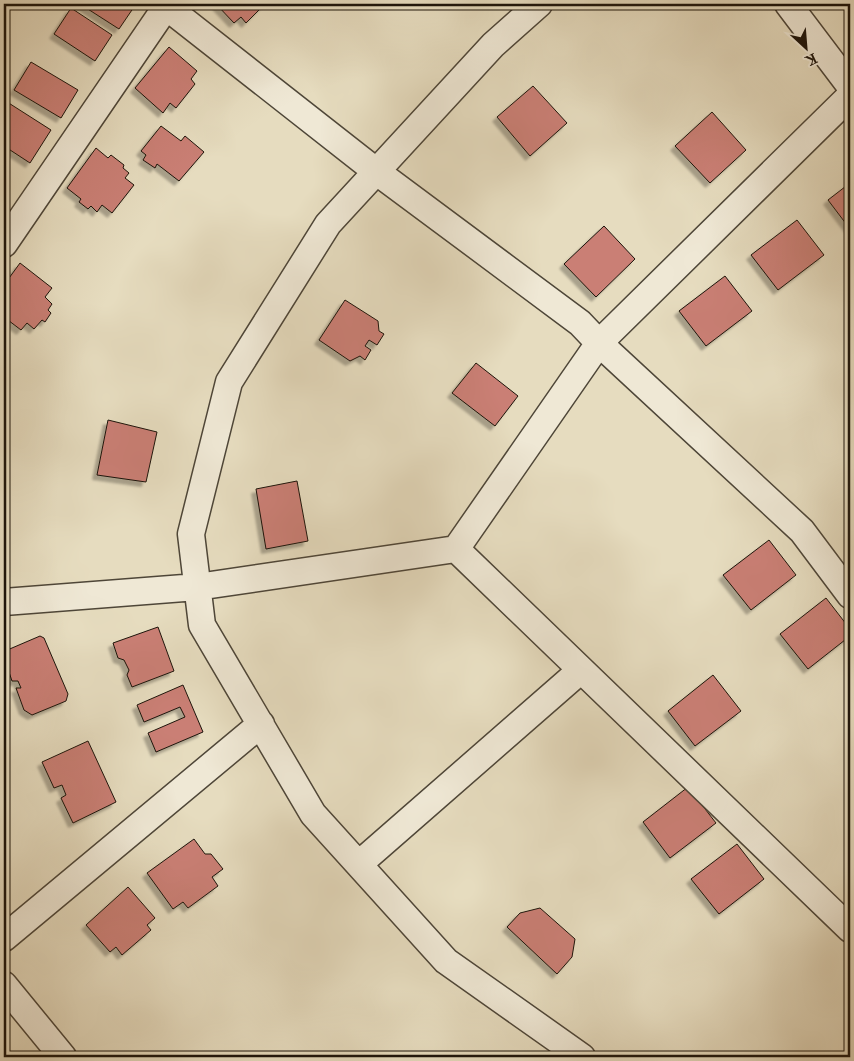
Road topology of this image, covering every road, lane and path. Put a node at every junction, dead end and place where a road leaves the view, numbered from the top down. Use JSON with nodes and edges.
{"nodes":[{"id":1,"x":166,"y":4,"type":"edge"},
{"id":2,"x":539,"y":4,"type":"edge"},
{"id":3,"x":788,"y":4,"type":"edge"},
{"id":4,"x":850,"y":86,"type":"edge"},
{"id":5,"x":850,"y":96,"type":"edge"},
{"id":6,"x":377,"y":172,"type":"junction"},
{"id":7,"x":4,"y":244,"type":"edge"},
{"id":8,"x":599,"y":343,"type":"junction"},
{"id":9,"x":456,"y":549,"type":"junction"},
{"id":10,"x":198,"y":587,"type":"junction"},
{"id":11,"x":850,"y":595,"type":"edge"},
{"id":12,"x":4,"y":602,"type":"edge"},
{"id":13,"x":582,"y":670,"type":"junction"},
{"id":14,"x":261,"y":724,"type":"junction"},
{"id":15,"x":359,"y":864,"type":"junction"},
{"id":16,"x":850,"y":929,"type":"edge"},
{"id":17,"x":4,"y":938,"type":"edge"},
{"id":18,"x":4,"y":985,"type":"edge"},
{"id":19,"x":63,"y":1057,"type":"edge"},
{"id":20,"x":582,"y":1057,"type":"edge"}],
"edges":[{"from":1,"to":6,"type":"street"},
{"from":1,"to":7,"type":"street"},
{"from":2,"to":6,"type":"street"},
{"from":3,"to":4,"type":"street"},
{"from":5,"to":8,"type":"street"},
{"from":6,"to":8,"type":"street"},
{"from":6,"to":10,"type":"street"},
{"from":8,"to":9,"type":"street"},
{"from":8,"to":11,"type":"street"},
{"from":9,"to":10,"type":"street"},
{"from":9,"to":13,"type":"street"},
{"from":10,"to":12,"type":"street"},
{"from":10,"to":14,"type":"street"},
{"from":13,"to":15,"type":"street"},
{"from":13,"to":16,"type":"street"},
{"from":14,"to":15,"type":"street"},
{"from":14,"to":17,"type":"street"},
{"from":15,"to":20,"type":"street"},
{"from":18,"to":19,"type":"street"}]}
